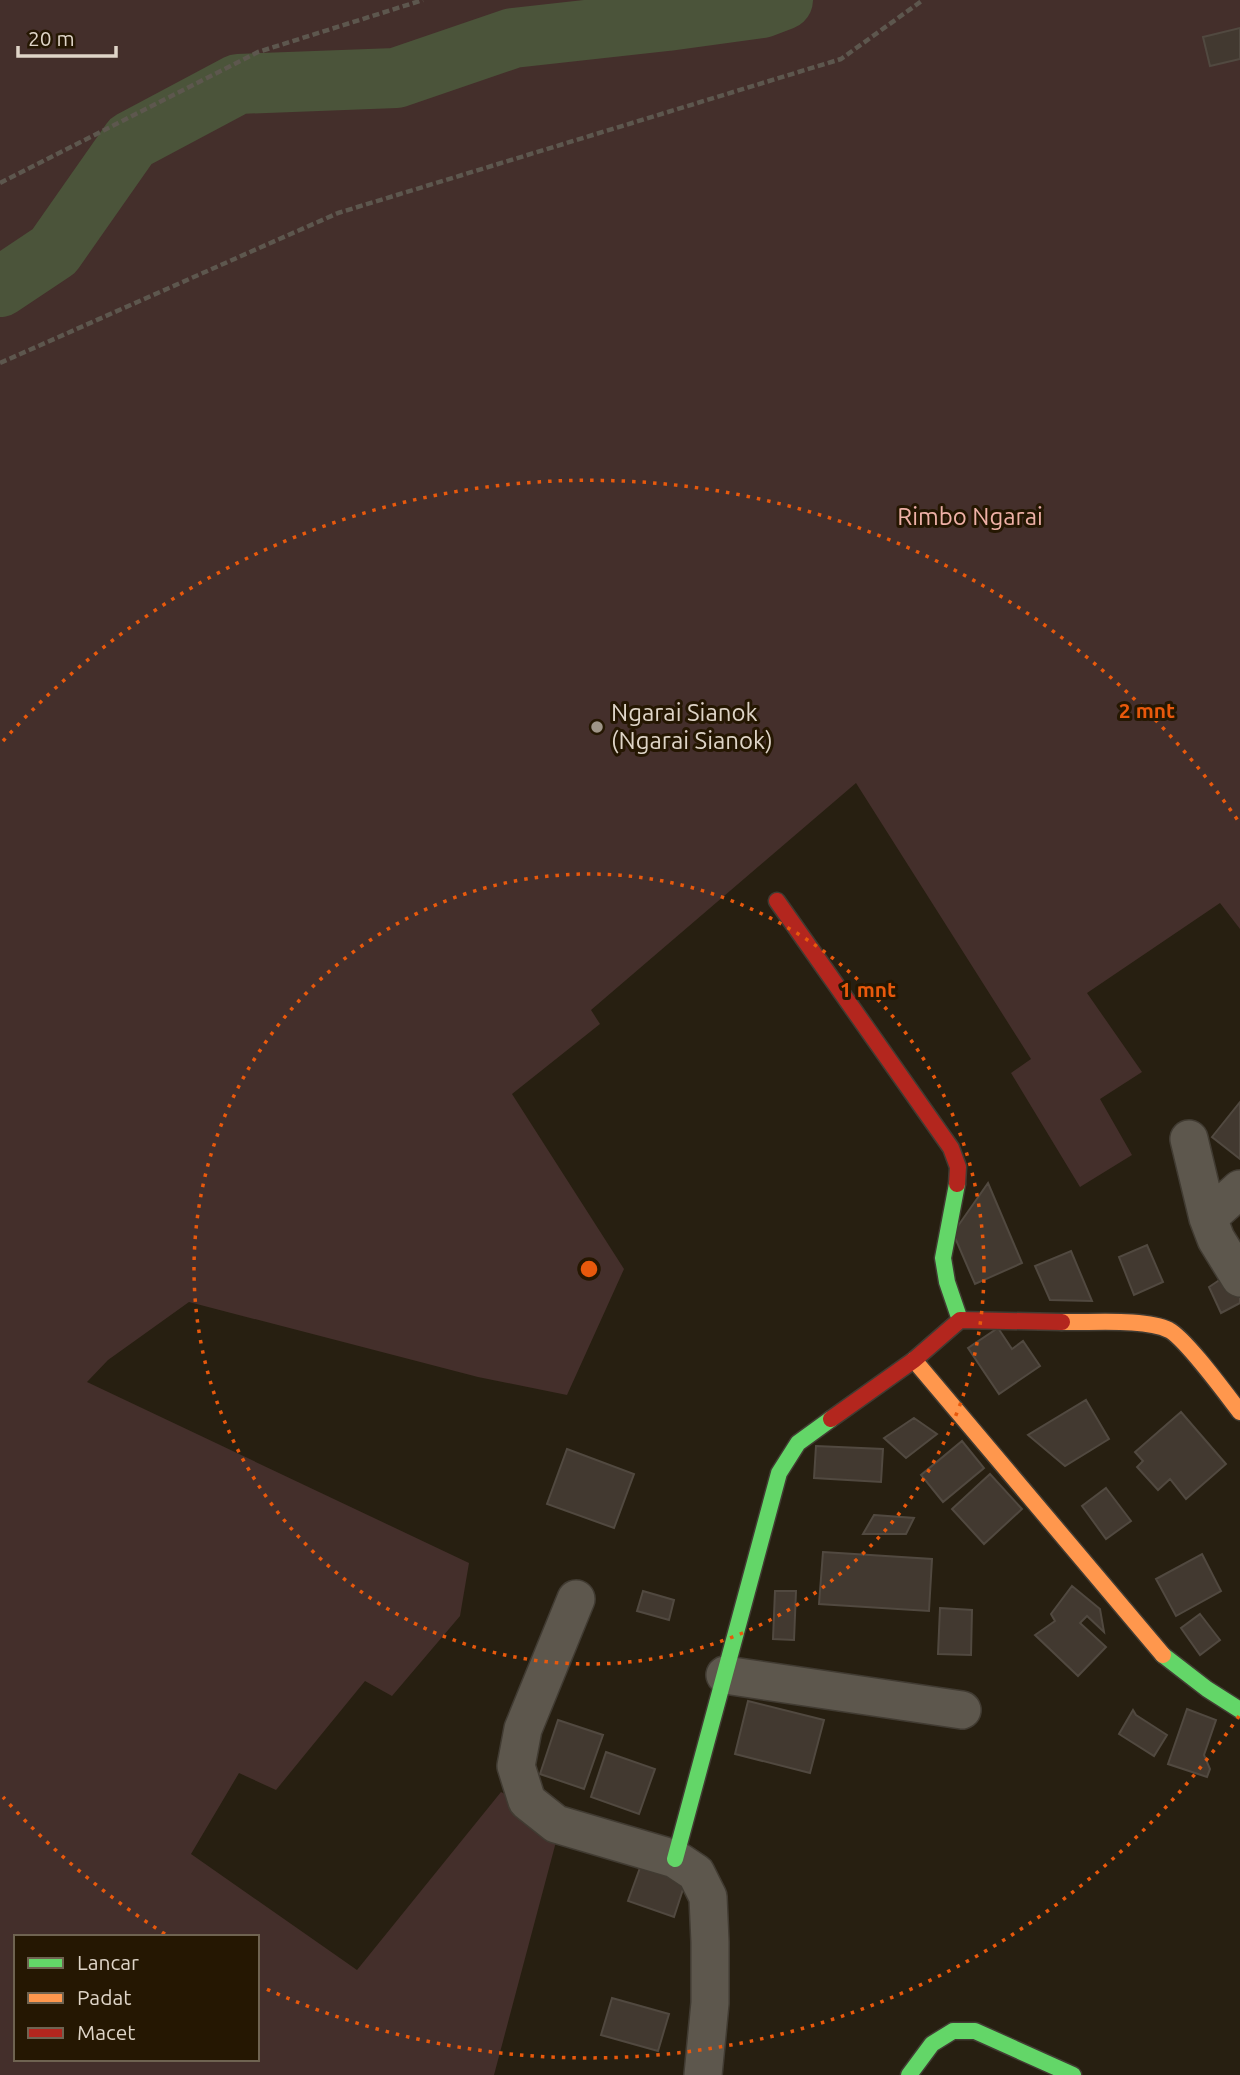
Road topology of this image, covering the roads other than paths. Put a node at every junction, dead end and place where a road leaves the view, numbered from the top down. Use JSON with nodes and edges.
{"nodes":[{"id":1,"x":777,"y":901,"type":"dead end"},
{"id":2,"x":1189,"y":1139,"type":"dead end"},
{"id":3,"x":1240,"y":1189,"type":"edge"},
{"id":4,"x":1208,"y":1218,"type":"junction"},
{"id":5,"x":1240,"y":1278,"type":"edge"},
{"id":6,"x":960,"y":1320,"type":"junction"},
{"id":7,"x":914,"y":1360,"type":"junction"},
{"id":8,"x":1240,"y":1412,"type":"edge"},
{"id":9,"x":576,"y":1599,"type":"dead end"},
{"id":10,"x":725,"y":1675,"type":"junction"},
{"id":11,"x":962,"y":1710,"type":"dead end"},
{"id":12,"x":1240,"y":1710,"type":"edge"},
{"id":13,"x":675,"y":1859,"type":"junction"},
{"id":14,"x":704,"y":2075,"type":"edge"},
{"id":15,"x":909,"y":2075,"type":"edge"},
{"id":16,"x":1073,"y":2075,"type":"edge"}],
"edges":[{"from":1,"to":6,"type":"street"},
{"from":2,"to":4,"type":"street"},
{"from":3,"to":4,"type":"street"},
{"from":4,"to":5,"type":"street"},
{"from":6,"to":7,"type":"street"},
{"from":6,"to":8,"type":"street"},
{"from":7,"to":10,"type":"street"},
{"from":7,"to":12,"type":"street"},
{"from":9,"to":13,"type":"street"},
{"from":10,"to":11,"type":"street"},
{"from":10,"to":13,"type":"street"},
{"from":13,"to":14,"type":"street"},
{"from":15,"to":16,"type":"street"}]}
